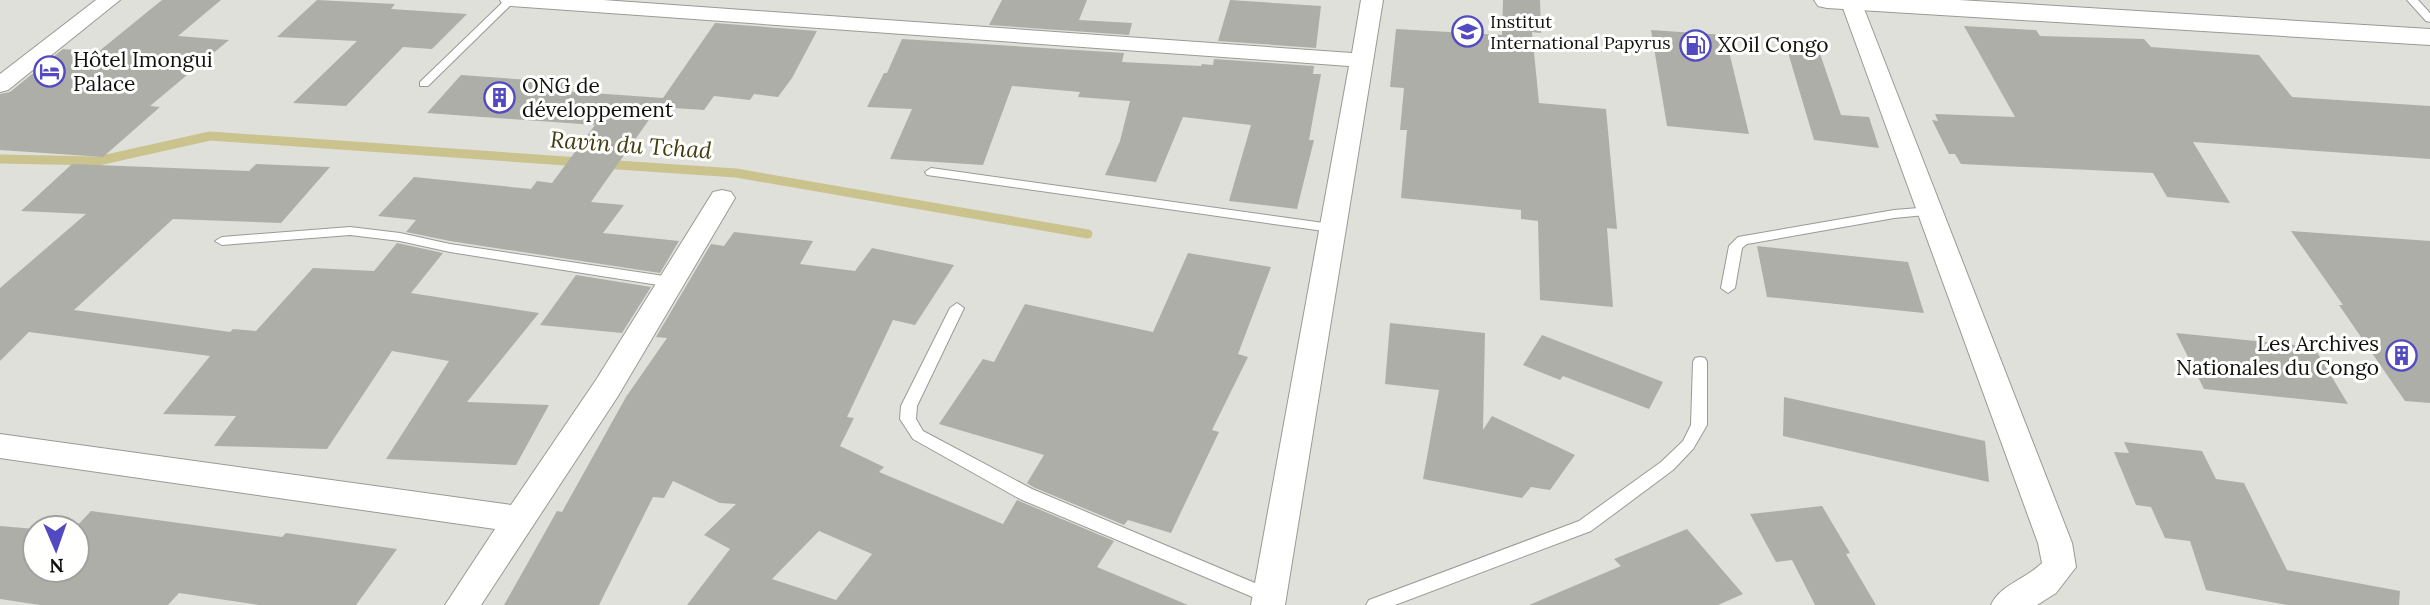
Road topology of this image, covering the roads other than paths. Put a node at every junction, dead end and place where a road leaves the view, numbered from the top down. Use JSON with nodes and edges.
{"nodes":[{"id":1,"x":109,"y":0,"type":"edge"},
{"id":2,"x":511,"y":0,"type":"edge"},
{"id":3,"x":1372,"y":0,"type":"edge"},
{"id":4,"x":2412,"y":0,"type":"edge"},
{"id":5,"x":1838,"y":1,"type":"edge"},
{"id":6,"x":2430,"y":19,"type":"edge"},
{"id":7,"x":2430,"y":37,"type":"edge"},
{"id":8,"x":1361,"y":60,"type":"junction"},
{"id":9,"x":424,"y":84,"type":"dead end"},
{"id":10,"x":0,"y":85,"type":"edge"},
{"id":11,"x":931,"y":172,"type":"dead end"},
{"id":12,"x":722,"y":198,"type":"dead end"},
{"id":13,"x":1931,"y":211,"type":"junction"},
{"id":14,"x":1331,"y":228,"type":"junction"},
{"id":15,"x":222,"y":240,"type":"dead end"},
{"id":16,"x":671,"y":282,"type":"junction"},
{"id":17,"x":1728,"y":288,"type":"dead end"},
{"id":18,"x":957,"y":307,"type":"dead end"},
{"id":19,"x":1700,"y":362,"type":"dead end"},
{"id":20,"x":0,"y":446,"type":"edge"},
{"id":21,"x":519,"y":519,"type":"junction"},
{"id":22,"x":1268,"y":601,"type":"edge"},
{"id":23,"x":462,"y":605,"type":"edge"},
{"id":24,"x":1376,"y":605,"type":"edge"},
{"id":25,"x":2008,"y":605,"type":"edge"}],
"edges":[{"from":1,"to":10,"type":"street"},
{"from":2,"to":8,"type":"street"},
{"from":2,"to":9,"type":"lane"},
{"from":3,"to":8,"type":"street"},
{"from":4,"to":6,"type":"lane"},
{"from":5,"to":7,"type":"street"},
{"from":5,"to":13,"type":"street"},
{"from":8,"to":14,"type":"street"},
{"from":11,"to":14,"type":"lane"},
{"from":12,"to":16,"type":"street"},
{"from":13,"to":17,"type":"lane"},
{"from":13,"to":25,"type":"street"},
{"from":14,"to":22,"type":"street"},
{"from":15,"to":16,"type":"lane"},
{"from":16,"to":21,"type":"street"},
{"from":18,"to":22,"type":"lane"},
{"from":19,"to":24,"type":"lane"},
{"from":20,"to":21,"type":"street"},
{"from":21,"to":23,"type":"street"}]}
